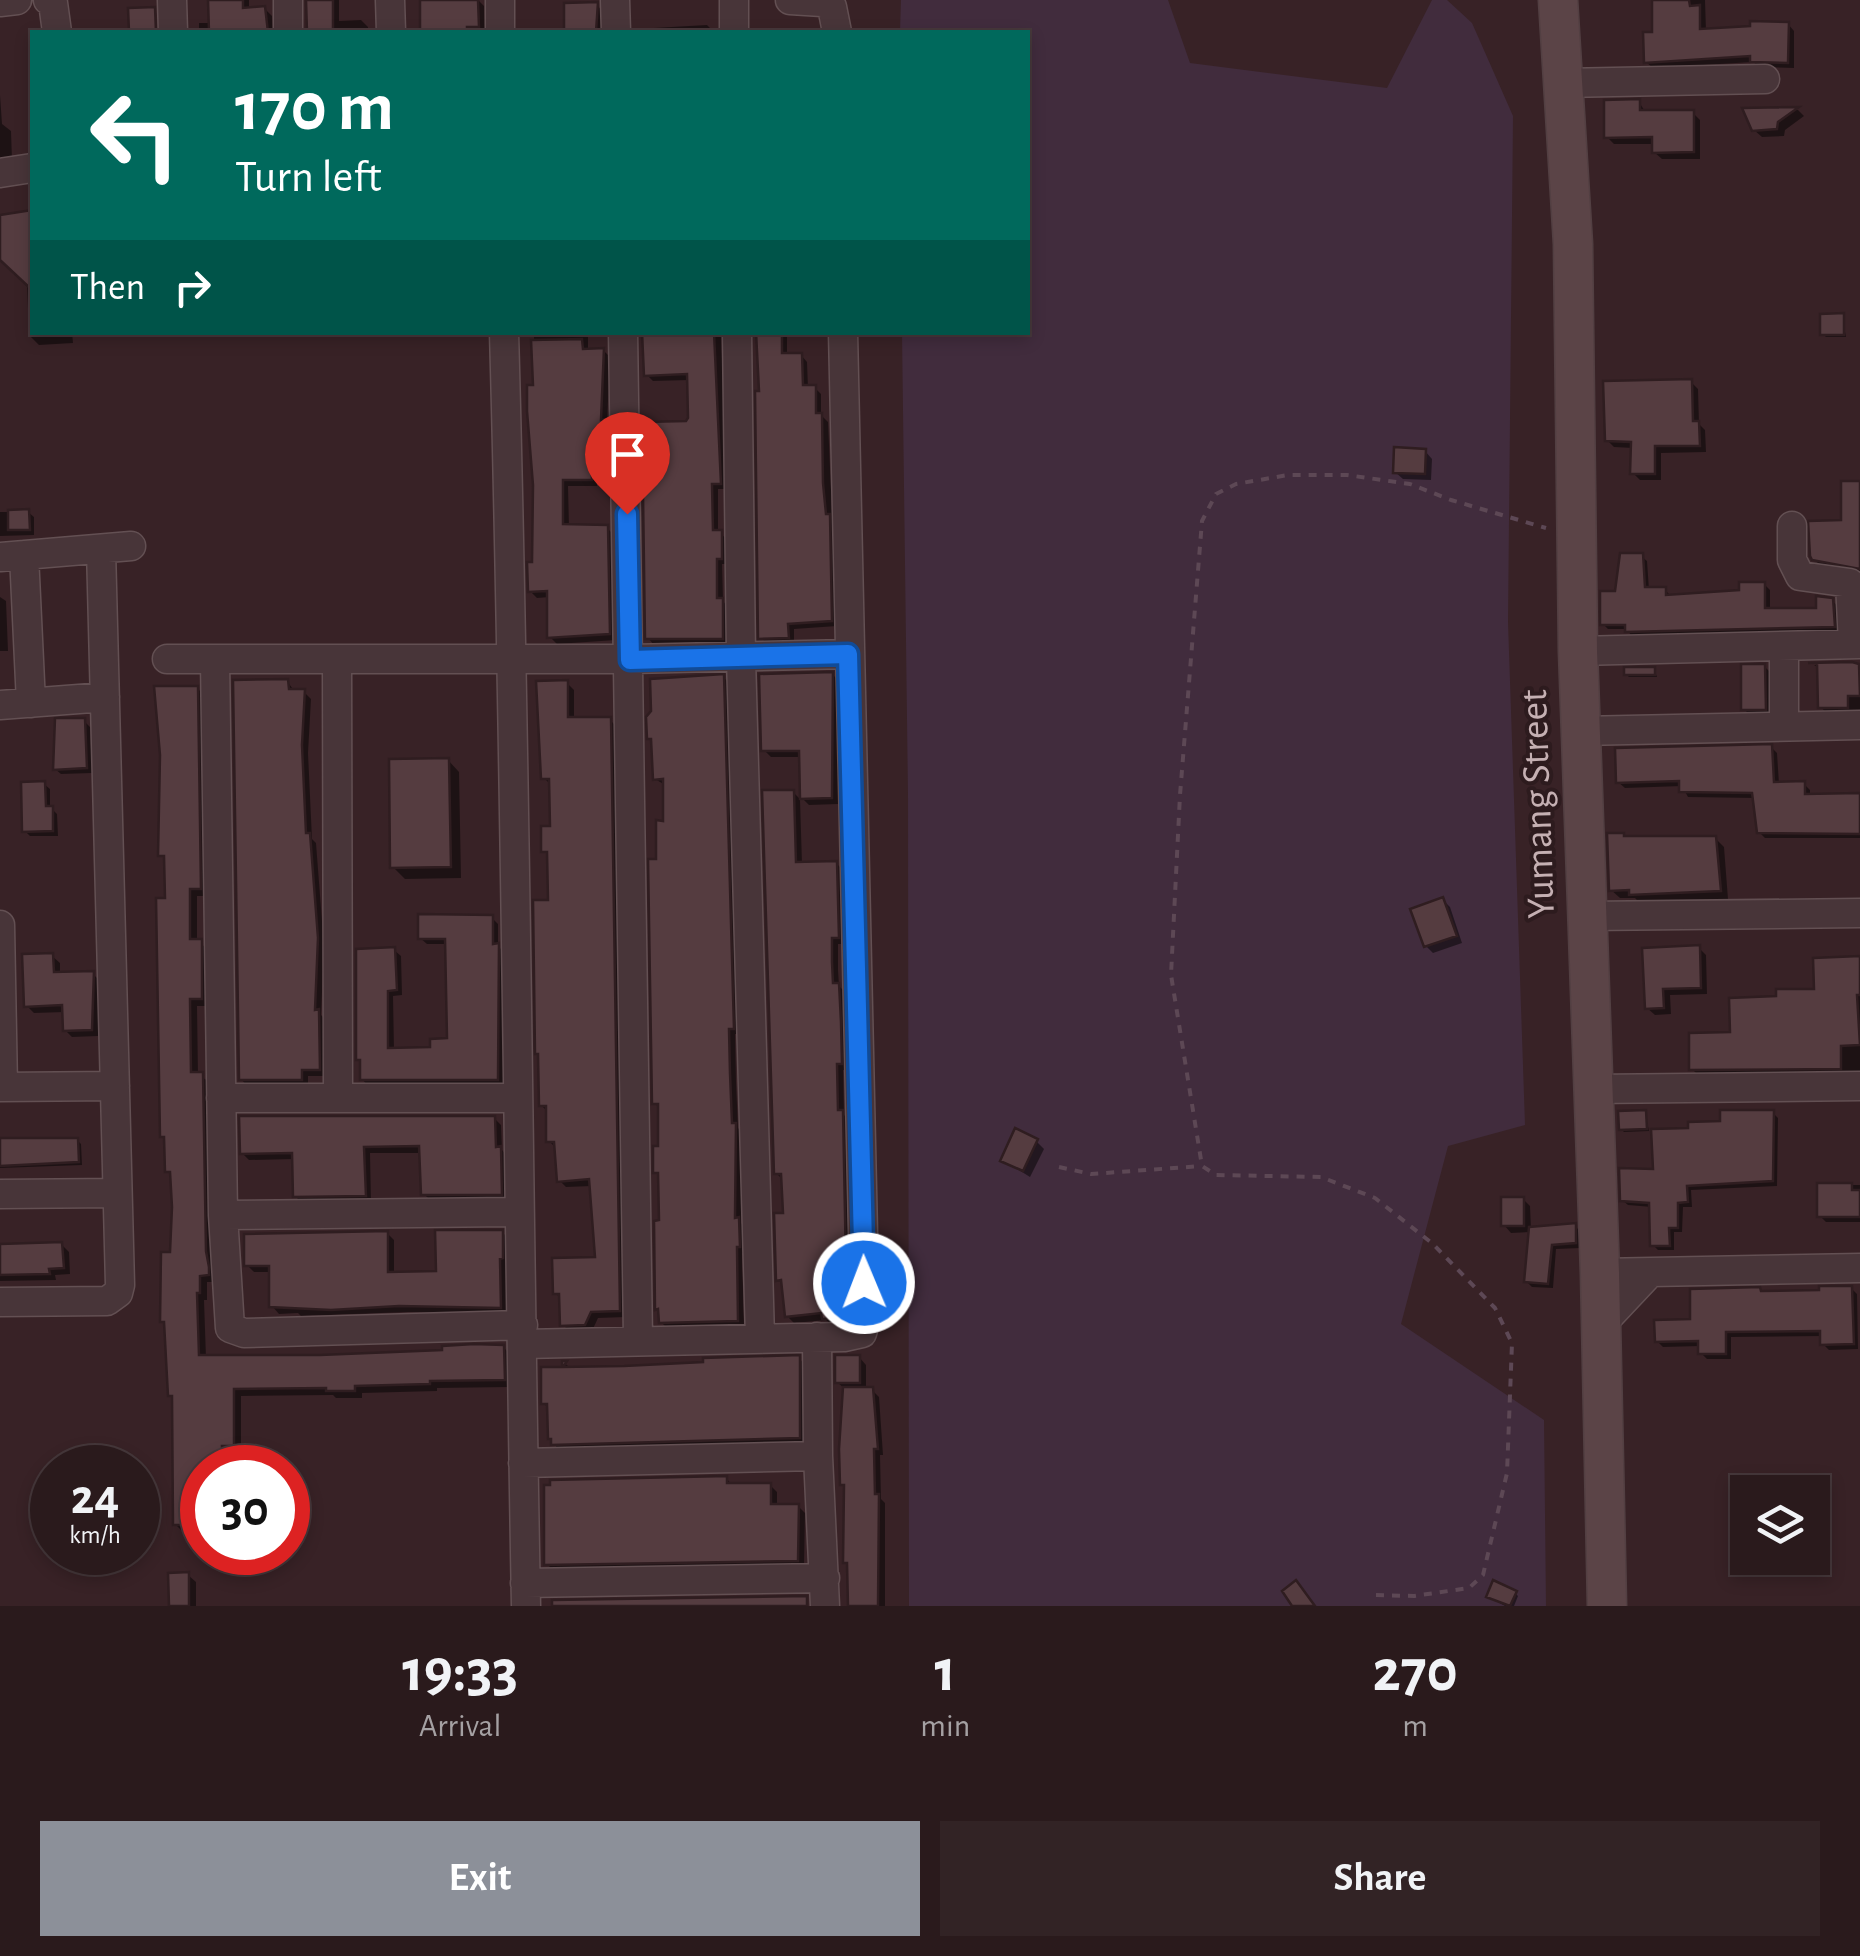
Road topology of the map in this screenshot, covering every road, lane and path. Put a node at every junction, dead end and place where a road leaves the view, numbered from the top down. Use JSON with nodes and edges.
{"nodes":[{"id":1,"x":17,"y":0,"type":"edge"},
{"id":2,"x":48,"y":0,"type":"edge"},
{"id":3,"x":172,"y":0,"type":"edge"},
{"id":4,"x":288,"y":0,"type":"edge"},
{"id":5,"x":390,"y":0,"type":"edge"},
{"id":6,"x":500,"y":0,"type":"edge"},
{"id":7,"x":615,"y":0,"type":"edge"},
{"id":8,"x":734,"y":0,"type":"edge"},
{"id":9,"x":790,"y":0,"type":"edge"},
{"id":10,"x":1558,"y":0,"type":"edge"},
{"id":11,"x":0,"y":2,"type":"edge"},
{"id":12,"x":58,"y":30,"type":"edge"},
{"id":13,"x":173,"y":30,"type":"edge"},
{"id":14,"x":288,"y":30,"type":"edge"},
{"id":15,"x":391,"y":30,"type":"edge"},
{"id":16,"x":500,"y":30,"type":"edge"},
{"id":17,"x":616,"y":30,"type":"edge"},
{"id":18,"x":734,"y":30,"type":"edge"},
{"id":19,"x":837,"y":30,"type":"edge"},
{"id":20,"x":1765,"y":79,"type":"dead end"},
{"id":21,"x":1563,"y":83,"type":"junction"},
{"id":22,"x":30,"y":168,"type":"edge"},
{"id":23,"x":0,"y":173,"type":"edge"},
{"id":24,"x":504,"y":335,"type":"edge"},
{"id":25,"x":622,"y":335,"type":"edge"},
{"id":26,"x":737,"y":335,"type":"edge"},
{"id":27,"x":842,"y":335,"type":"edge"},
{"id":28,"x":1792,"y":526,"type":"dead end"},
{"id":29,"x":1577,"y":537,"type":"junction"},
{"id":30,"x":131,"y":546,"type":"dead end"},
{"id":31,"x":101,"y":548,"type":"junction"},
{"id":32,"x":12,"y":556,"type":"edge"},
{"id":33,"x":1856,"y":644,"type":"edge"},
{"id":34,"x":1784,"y":647,"type":"junction"},
{"id":35,"x":1578,"y":651,"type":"junction"},
{"id":36,"x":848,"y":654,"type":"junction"},
{"id":37,"x":741,"y":658,"type":"junction"},
{"id":38,"x":167,"y":659,"type":"dead end"},
{"id":39,"x":215,"y":660,"type":"junction"},
{"id":40,"x":338,"y":660,"type":"junction"},
{"id":41,"x":514,"y":660,"type":"junction"},
{"id":42,"x":630,"y":660,"type":"junction"},
{"id":43,"x":104,"y":697,"type":"junction"},
{"id":44,"x":31,"y":702,"type":"junction"},
{"id":45,"x":0,"y":705,"type":"edge"},
{"id":46,"x":1860,"y":724,"type":"edge"},
{"id":47,"x":1784,"y":726,"type":"junction"},
{"id":48,"x":1581,"y":731,"type":"junction"},
{"id":49,"x":1860,"y":913,"type":"edge"},
{"id":50,"x":1586,"y":916,"type":"junction"},
{"id":51,"x":0,"y":925,"type":"edge"},
{"id":52,"x":114,"y":1086,"type":"junction"},
{"id":53,"x":1860,"y":1086,"type":"edge"},
{"id":54,"x":2,"y":1087,"type":"edge"},
{"id":55,"x":1593,"y":1089,"type":"junction"},
{"id":56,"x":338,"y":1096,"type":"junction"},
{"id":57,"x":221,"y":1098,"type":"junction"},
{"id":58,"x":516,"y":1098,"type":"junction"},
{"id":59,"x":1202,"y":1166,"type":"junction"},
{"id":60,"x":1059,"y":1167,"type":"dead end"},
{"id":61,"x":117,"y":1193,"type":"junction"},
{"id":62,"x":0,"y":1194,"type":"edge"},
{"id":63,"x":518,"y":1212,"type":"junction"},
{"id":64,"x":223,"y":1215,"type":"junction"},
{"id":65,"x":1860,"y":1268,"type":"edge"},
{"id":66,"x":1600,"y":1274,"type":"junction"},
{"id":67,"x":1649,"y":1274,"type":"junction"},
{"id":68,"x":0,"y":1302,"type":"edge"},
{"id":69,"x":1601,"y":1325,"type":"junction"},
{"id":70,"x":524,"y":1334,"type":"junction"},
{"id":71,"x":818,"y":1337,"type":"junction"},
{"id":72,"x":760,"y":1338,"type":"junction"},
{"id":73,"x":638,"y":1339,"type":"junction"},
{"id":74,"x":818,"y":1456,"type":"junction"},
{"id":75,"x":523,"y":1463,"type":"junction"},
{"id":76,"x":825,"y":1592,"type":"edge"},
{"id":77,"x":526,"y":1594,"type":"edge"},
{"id":78,"x":1376,"y":1595,"type":"dead end"},
{"id":79,"x":1607,"y":1606,"type":"edge"}],
"edges":[{"from":1,"to":11,"type":"street"},
{"from":2,"to":12,"type":"street"},
{"from":3,"to":13,"type":"street"},
{"from":4,"to":14,"type":"street"},
{"from":5,"to":15,"type":"street"},
{"from":6,"to":16,"type":"street"},
{"from":7,"to":17,"type":"street"},
{"from":8,"to":18,"type":"street"},
{"from":9,"to":19,"type":"street"},
{"from":10,"to":21,"type":"main road","name":"Yumang Street"},
{"from":20,"to":21,"type":"street"},
{"from":21,"to":29,"type":"main road","name":"Yumang Street"},
{"from":22,"to":23,"type":"street"},
{"from":24,"to":41,"type":"street"},
{"from":25,"to":42,"type":"street"},
{"from":26,"to":37,"type":"street"},
{"from":27,"to":36,"type":"street"},
{"from":28,"to":33,"type":"street"},
{"from":29,"to":35,"type":"main road","name":"Yumang Street"},
{"from":29,"to":59,"type":"path"},
{"from":30,"to":31,"type":"street"},
{"from":31,"to":32,"type":"street"},
{"from":31,"to":43,"type":"street"},
{"from":32,"to":44,"type":"street"},
{"from":33,"to":34,"type":"street"},
{"from":34,"to":35,"type":"street"},
{"from":34,"to":47,"type":"street"},
{"from":35,"to":48,"type":"main road","name":"Yumang Street"},
{"from":36,"to":37,"type":"street"},
{"from":36,"to":71,"type":"street"},
{"from":37,"to":42,"type":"street"},
{"from":37,"to":72,"type":"street"},
{"from":38,"to":39,"type":"street"},
{"from":39,"to":40,"type":"street"},
{"from":39,"to":57,"type":"street"},
{"from":40,"to":41,"type":"street"},
{"from":40,"to":56,"type":"street"},
{"from":41,"to":42,"type":"street"},
{"from":41,"to":58,"type":"street"},
{"from":42,"to":73,"type":"street"},
{"from":43,"to":44,"type":"street"},
{"from":43,"to":52,"type":"street"},
{"from":44,"to":45,"type":"street"},
{"from":46,"to":47,"type":"street"},
{"from":47,"to":48,"type":"street"},
{"from":48,"to":50,"type":"main road","name":"Yumang Street"},
{"from":49,"to":50,"type":"street"},
{"from":50,"to":55,"type":"main road","name":"Yumang Street"},
{"from":51,"to":54,"type":"street"},
{"from":52,"to":54,"type":"street"},
{"from":52,"to":61,"type":"street"},
{"from":53,"to":55,"type":"street"},
{"from":55,"to":66,"type":"main road","name":"Yumang Street"},
{"from":56,"to":57,"type":"street"},
{"from":56,"to":58,"type":"street"},
{"from":57,"to":64,"type":"street"},
{"from":58,"to":63,"type":"street"},
{"from":59,"to":60,"type":"path"},
{"from":59,"to":78,"type":"path"},
{"from":61,"to":62,"type":"street"},
{"from":61,"to":68,"type":"street"},
{"from":63,"to":64,"type":"street"},
{"from":63,"to":70,"type":"street"},
{"from":64,"to":70,"type":"street"},
{"from":65,"to":67,"type":"street"},
{"from":66,"to":67,"type":"street"},
{"from":66,"to":69,"type":"main road","name":"Yumang Street"},
{"from":67,"to":69,"type":"street"},
{"from":69,"to":79,"type":"main road","name":"Yumang Street"},
{"from":70,"to":73,"type":"street"},
{"from":70,"to":75,"type":"street"},
{"from":71,"to":72,"type":"street"},
{"from":71,"to":74,"type":"street"},
{"from":72,"to":73,"type":"street"},
{"from":74,"to":75,"type":"street"},
{"from":74,"to":76,"type":"street"},
{"from":75,"to":77,"type":"street"},
{"from":76,"to":77,"type":"street"}]}
